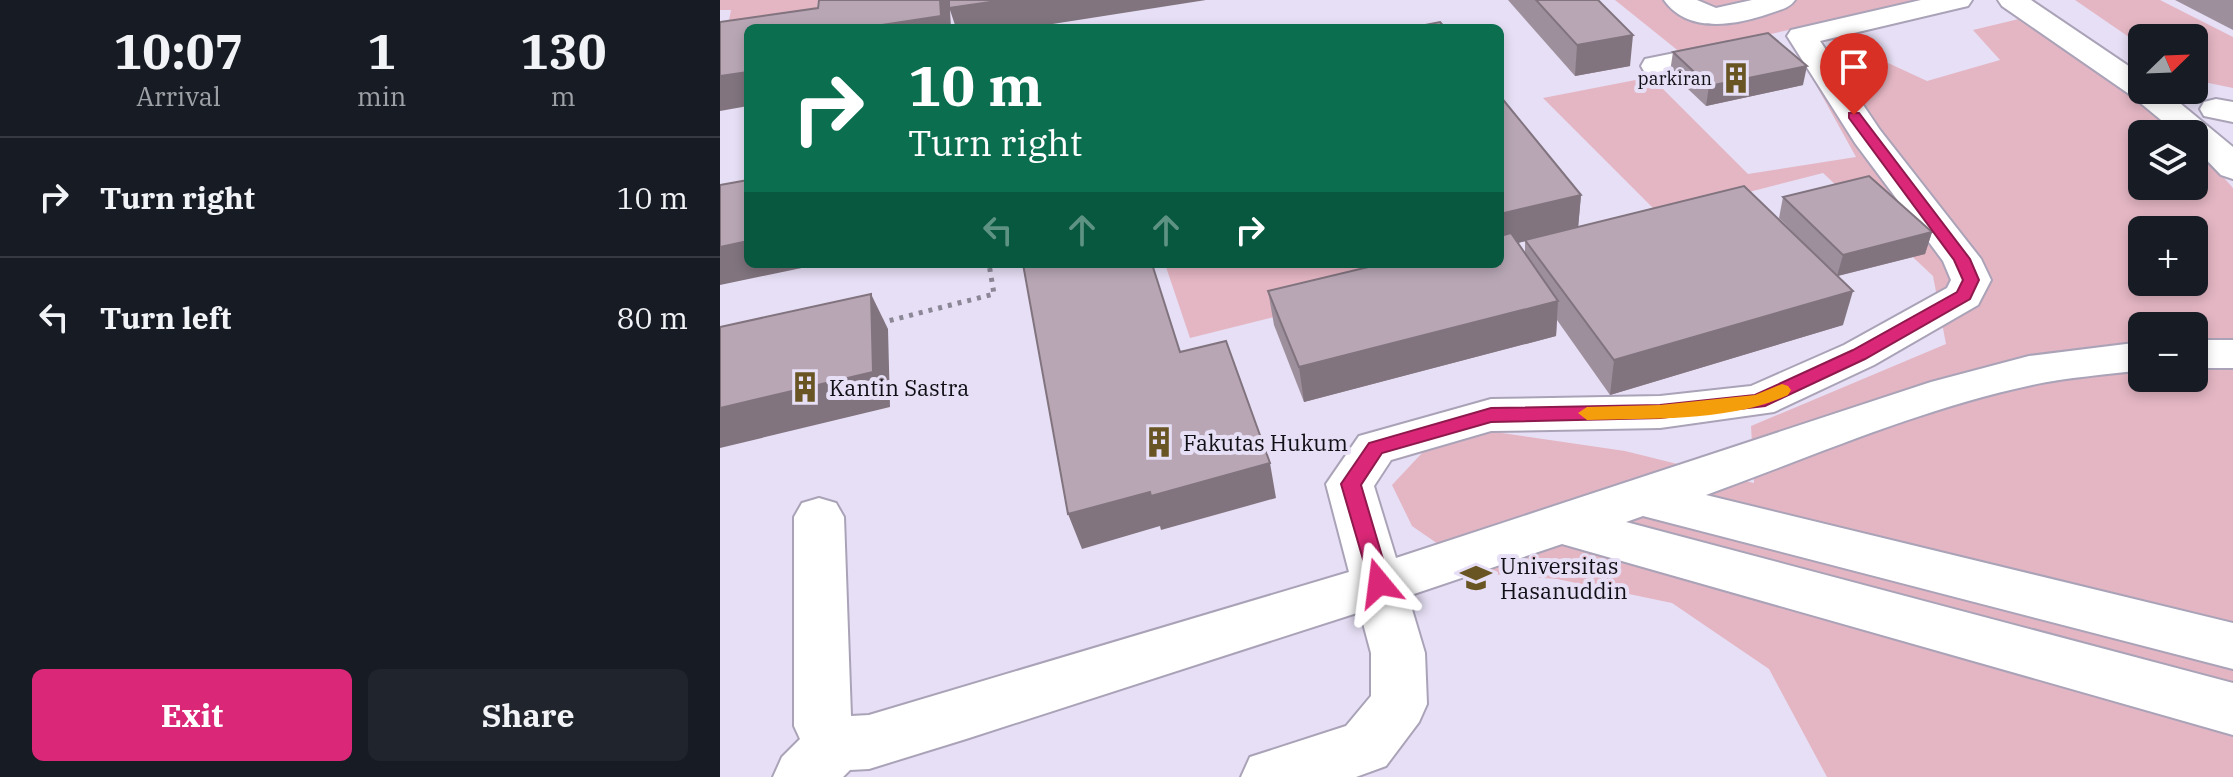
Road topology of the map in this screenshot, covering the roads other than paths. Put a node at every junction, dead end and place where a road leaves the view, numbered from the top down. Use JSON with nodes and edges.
{"nodes":[{"id":1,"x":1678,"y":0,"type":"edge"},
{"id":2,"x":1781,"y":0,"type":"edge"},
{"id":3,"x":1958,"y":0,"type":"edge"},
{"id":4,"x":2012,"y":0,"type":"edge"},
{"id":5,"x":2047,"y":0,"type":"edge"},
{"id":6,"x":1778,"y":41,"type":"junction"},
{"id":7,"x":2115,"y":44,"type":"junction"},
{"id":8,"x":2085,"y":49,"type":"junction"},
{"id":9,"x":2128,"y":52,"type":"edge"},
{"id":10,"x":1656,"y":66,"type":"dead end"},
{"id":11,"x":2128,"y":79,"type":"edge"},
{"id":12,"x":2208,"y":103,"type":"edge"},
{"id":13,"x":2161,"y":104,"type":"edge"},
{"id":14,"x":2227,"y":115,"type":"edge"},
{"id":15,"x":2233,"y":168,"type":"edge"},
{"id":16,"x":2208,"y":354,"type":"edge"},
{"id":17,"x":2233,"y":354,"type":"edge"},
{"id":18,"x":2128,"y":358,"type":"edge"},
{"id":19,"x":1643,"y":498,"type":"junction"},
{"id":20,"x":819,"y":517,"type":"dead end"},
{"id":21,"x":1560,"y":524,"type":"junction"},
{"id":22,"x":1379,"y":583,"type":"junction"},
{"id":23,"x":2233,"y":646,"type":"edge"},
{"id":24,"x":2233,"y":709,"type":"edge"},
{"id":25,"x":819,"y":761,"type":"edge"},
{"id":26,"x":1271,"y":777,"type":"edge"}],
"edges":[{"from":1,"to":2,"type":"street"},
{"from":3,"to":6,"type":"street"},
{"from":4,"to":8,"type":"street"},
{"from":5,"to":7,"type":"street"},
{"from":6,"to":10,"type":"street"},
{"from":6,"to":22,"type":"street"},
{"from":7,"to":8,"type":"street"},
{"from":7,"to":9,"type":"street"},
{"from":8,"to":11,"type":"street"},
{"from":12,"to":14,"type":"street"},
{"from":13,"to":15,"type":"street"},
{"from":16,"to":17,"type":"street"},
{"from":18,"to":19,"type":"street"},
{"from":19,"to":21,"type":"street"},
{"from":19,"to":23,"type":"street"},
{"from":20,"to":25,"type":"street"},
{"from":21,"to":22,"type":"street"},
{"from":21,"to":24,"type":"street"},
{"from":22,"to":25,"type":"street"},
{"from":22,"to":26,"type":"street"}]}
